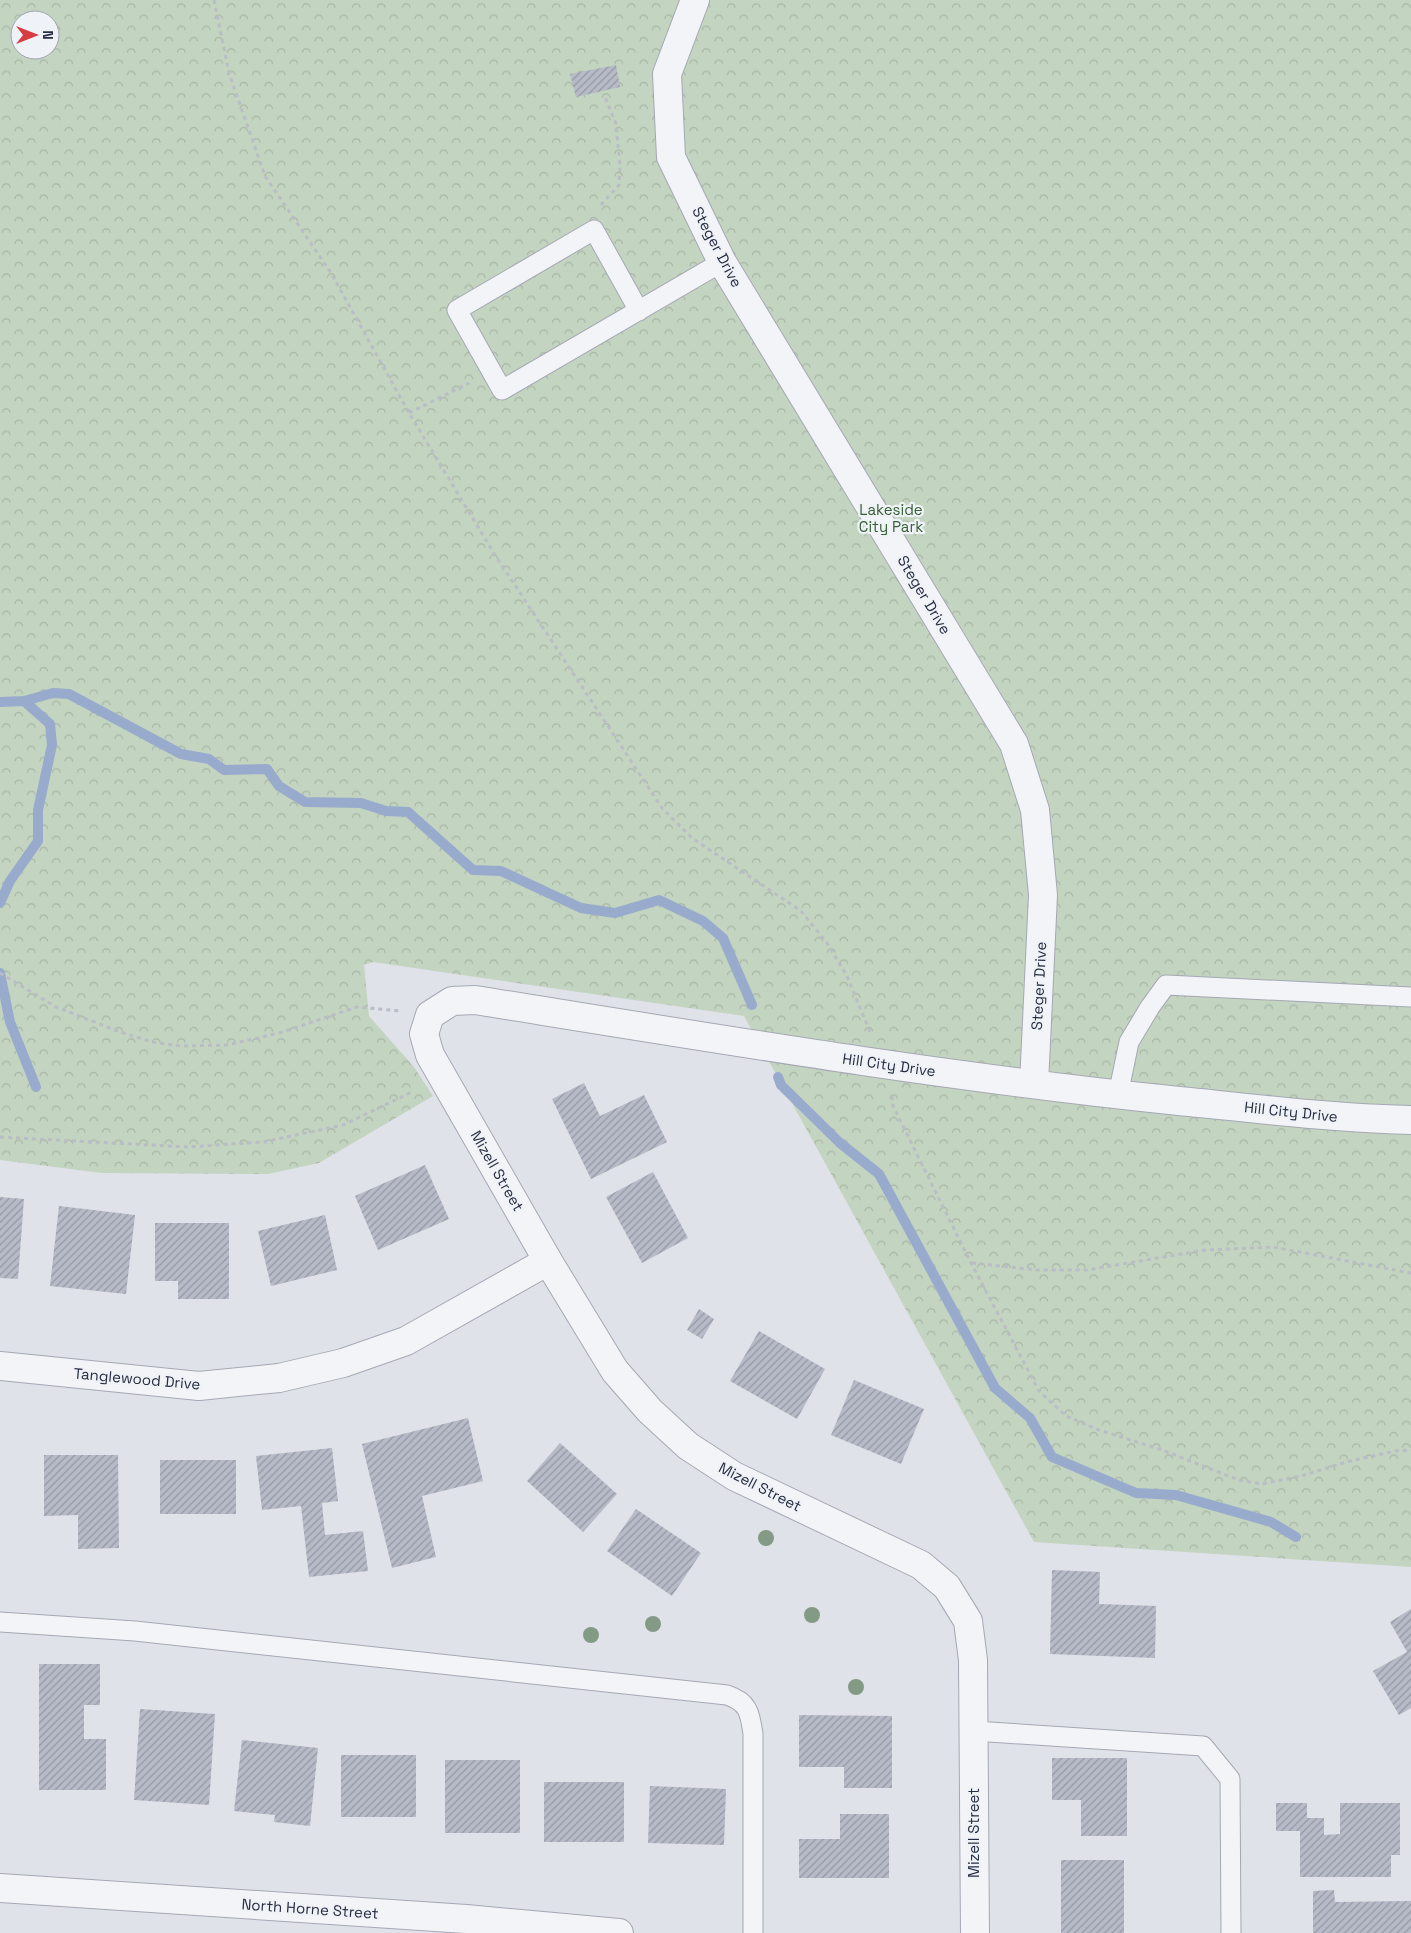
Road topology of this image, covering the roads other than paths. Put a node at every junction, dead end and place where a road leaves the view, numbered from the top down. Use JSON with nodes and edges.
{"nodes":[{"id":1,"x":695,"y":0,"type":"edge"},
{"id":2,"x":722,"y":262,"type":"junction"},
{"id":3,"x":639,"y":310,"type":"junction"},
{"id":4,"x":1411,"y":997,"type":"edge"},
{"id":5,"x":430,"y":1015,"type":"joint"},
{"id":6,"x":1034,"y":1084,"type":"junction"},
{"id":7,"x":1118,"y":1094,"type":"junction"},
{"id":8,"x":1354,"y":1118,"type":"junction"},
{"id":9,"x":1411,"y":1120,"type":"edge"},
{"id":10,"x":1411,"y":1138,"type":"edge"},
{"id":11,"x":548,"y":1261,"type":"junction"},
{"id":12,"x":0,"y":1366,"type":"edge"},
{"id":13,"x":0,"y":1622,"type":"edge"},
{"id":14,"x":974,"y":1731,"type":"junction"},
{"id":15,"x":0,"y":1888,"type":"edge"},
{"id":16,"x":466,"y":1926,"type":"edge"},
{"id":17,"x":619,"y":1933,"type":"edge"},
{"id":18,"x":753,"y":1933,"type":"edge"},
{"id":19,"x":974,"y":1933,"type":"edge"},
{"id":20,"x":1231,"y":1933,"type":"edge"}],
"edges":[{"from":1,"to":2,"type":"street","name":"Steger Drive"},
{"from":2,"to":3,"type":"lane"},
{"from":2,"to":6,"type":"street","name":"Steger Drive"},
{"from":3,"to":3,"type":"lane"},
{"from":4,"to":7,"type":"lane"},
{"from":5,"to":6,"type":"street","name":"Hill City Drive"},
{"from":5,"to":11,"type":"street","name":"Mizell Street"},
{"from":6,"to":7,"type":"street","name":"Hill City Drive"},
{"from":7,"to":8,"type":"street","name":"Hill City Drive"},
{"from":8,"to":9,"type":"street","name":"Hill City Drive"},
{"from":8,"to":10,"type":"street","name":"Hill City Drive"},
{"from":11,"to":12,"type":"street","name":"Tanglewood Drive"},
{"from":11,"to":14,"type":"street","name":"Mizell Street"},
{"from":13,"to":18,"type":"lane"},
{"from":14,"to":19,"type":"street","name":"Mizell Street"},
{"from":14,"to":20,"type":"lane"},
{"from":15,"to":16,"type":"street","name":"North Horne Street"},
{"from":16,"to":17,"type":"street","name":"North Horne Street"}]}
